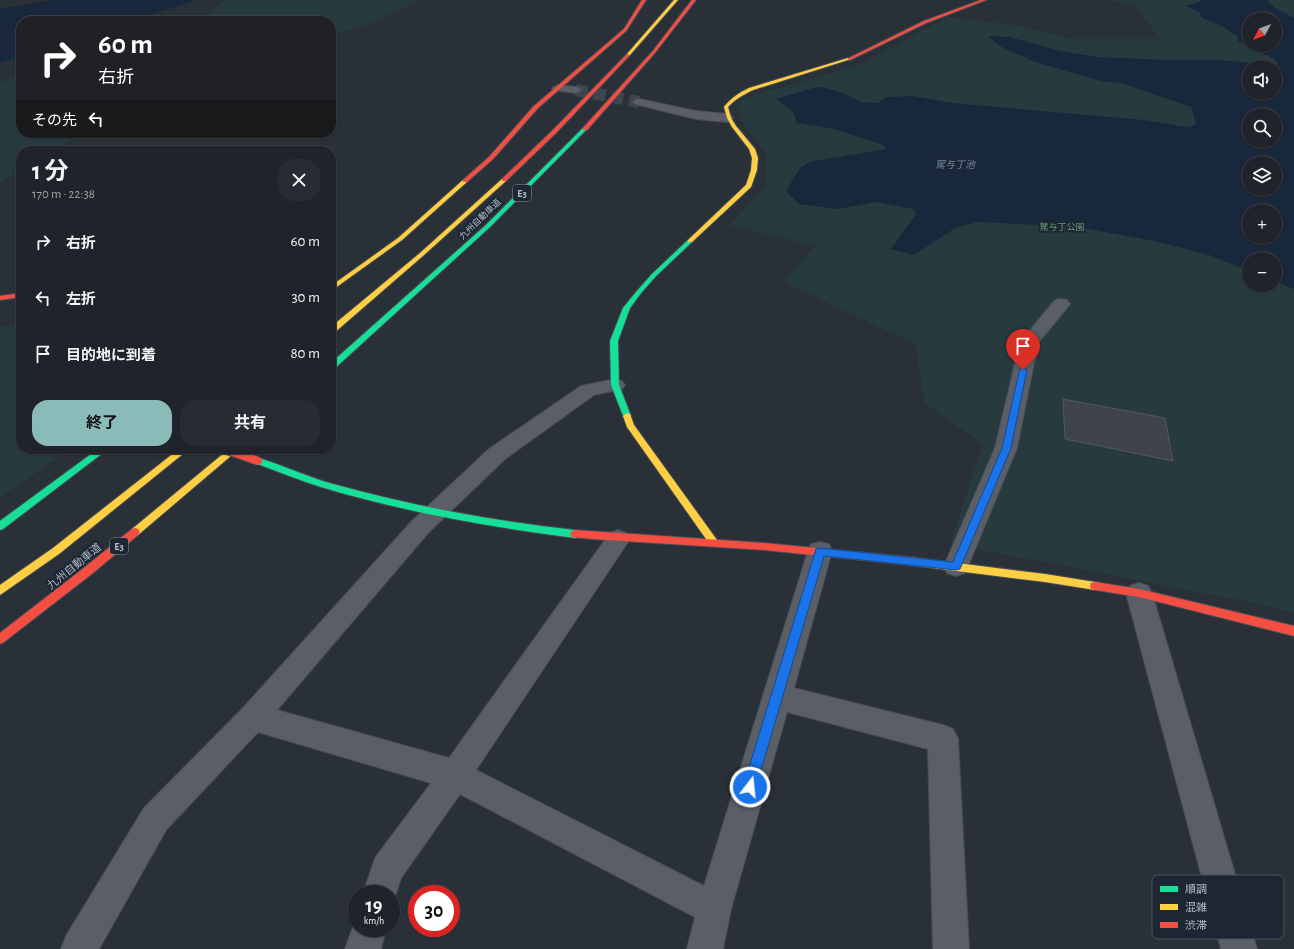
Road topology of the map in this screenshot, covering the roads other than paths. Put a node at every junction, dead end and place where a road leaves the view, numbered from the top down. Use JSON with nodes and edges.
{"nodes":[{"id":1,"x":644,"y":0,"type":"edge"},
{"id":2,"x":676,"y":0,"type":"edge"},
{"id":3,"x":694,"y":0,"type":"edge"},
{"id":4,"x":984,"y":0,"type":"edge"},
{"id":5,"x":558,"y":88,"type":"junction"},
{"id":6,"x":576,"y":90,"type":"tunnel mouth"},
{"id":7,"x":639,"y":102,"type":"tunnel mouth"},
{"id":8,"x":727,"y":118,"type":"junction"},
{"id":9,"x":336,"y":285,"type":"edge"},
{"id":10,"x":16,"y":296,"type":"edge"},
{"id":11,"x":0,"y":298,"type":"edge"},
{"id":12,"x":1061,"y":304,"type":"dead end"},
{"id":13,"x":336,"y":327,"type":"edge"},
{"id":14,"x":336,"y":363,"type":"edge"},
{"id":15,"x":615,"y":385,"type":"junction"},
{"id":16,"x":97,"y":454,"type":"edge"},
{"id":17,"x":179,"y":454,"type":"edge"},
{"id":18,"x":229,"y":454,"type":"edge"},
{"id":19,"x":238,"y":454,"type":"edge"},
{"id":20,"x":436,"y":512,"type":"junction"},
{"id":21,"x":0,"y":526,"type":"edge"},
{"id":22,"x":618,"y":539,"type":"junction"},
{"id":23,"x":714,"y":543,"type":"junction"},
{"id":24,"x":820,"y":551,"type":"junction"},
{"id":25,"x":956,"y":566,"type":"junction"},
{"id":26,"x":0,"y":591,"type":"edge"},
{"id":27,"x":1139,"y":594,"type":"junction"},
{"id":28,"x":1294,"y":631,"type":"edge"},
{"id":29,"x":0,"y":639,"type":"edge"},
{"id":30,"x":776,"y":696,"type":"junction"},
{"id":31,"x":253,"y":717,"type":"junction"},
{"id":32,"x":455,"y":775,"type":"junction"},
{"id":33,"x":1218,"y":875,"type":"edge"},
{"id":34,"x":383,"y":885,"type":"edge"},
{"id":35,"x":714,"y":909,"type":"junction"},
{"id":36,"x":367,"y":937,"type":"edge"},
{"id":37,"x":1236,"y":939,"type":"edge"},
{"id":38,"x":79,"y":949,"type":"edge"},
{"id":39,"x":363,"y":949,"type":"edge"},
{"id":40,"x":705,"y":949,"type":"edge"},
{"id":41,"x":951,"y":949,"type":"edge"},
{"id":42,"x":1239,"y":949,"type":"edge"}],
"edges":[{"from":1,"to":5,"type":"main road"},
{"from":2,"to":13,"type":"main road","name":"九州自動車道","number":"E3"},
{"from":3,"to":14,"type":"main road","name":"九州自動車道","number":"E3"},
{"from":4,"to":8,"type":"main road"},
{"from":5,"to":6,"type":"street"},
{"from":5,"to":9,"type":"main road"},
{"from":7,"to":8,"type":"street"},
{"from":8,"to":15,"type":"main road"},
{"from":10,"to":11,"type":"main road"},
{"from":12,"to":25,"type":"street"},
{"from":15,"to":20,"type":"street"},
{"from":15,"to":23,"type":"main road"},
{"from":16,"to":21,"type":"main road"},
{"from":17,"to":26,"type":"main road","name":"九州自動車道"},
{"from":18,"to":29,"type":"main road","name":"九州自動車道","number":"E3"},
{"from":19,"to":20,"type":"main road","bridge":true},
{"from":20,"to":22,"type":"main road"},
{"from":20,"to":31,"type":"street"},
{"from":22,"to":23,"type":"main road"},
{"from":22,"to":32,"type":"street"},
{"from":23,"to":24,"type":"main road"},
{"from":24,"to":25,"type":"main road"},
{"from":24,"to":30,"type":"street"},
{"from":25,"to":27,"type":"main road"},
{"from":27,"to":28,"type":"main road"},
{"from":27,"to":33,"type":"street"},
{"from":30,"to":35,"type":"street"},
{"from":30,"to":41,"type":"street"},
{"from":31,"to":32,"type":"street"},
{"from":31,"to":38,"type":"street"},
{"from":32,"to":34,"type":"street"},
{"from":32,"to":35,"type":"street"},
{"from":35,"to":40,"type":"street"},
{"from":36,"to":39,"type":"street"},
{"from":37,"to":42,"type":"street"}]}
